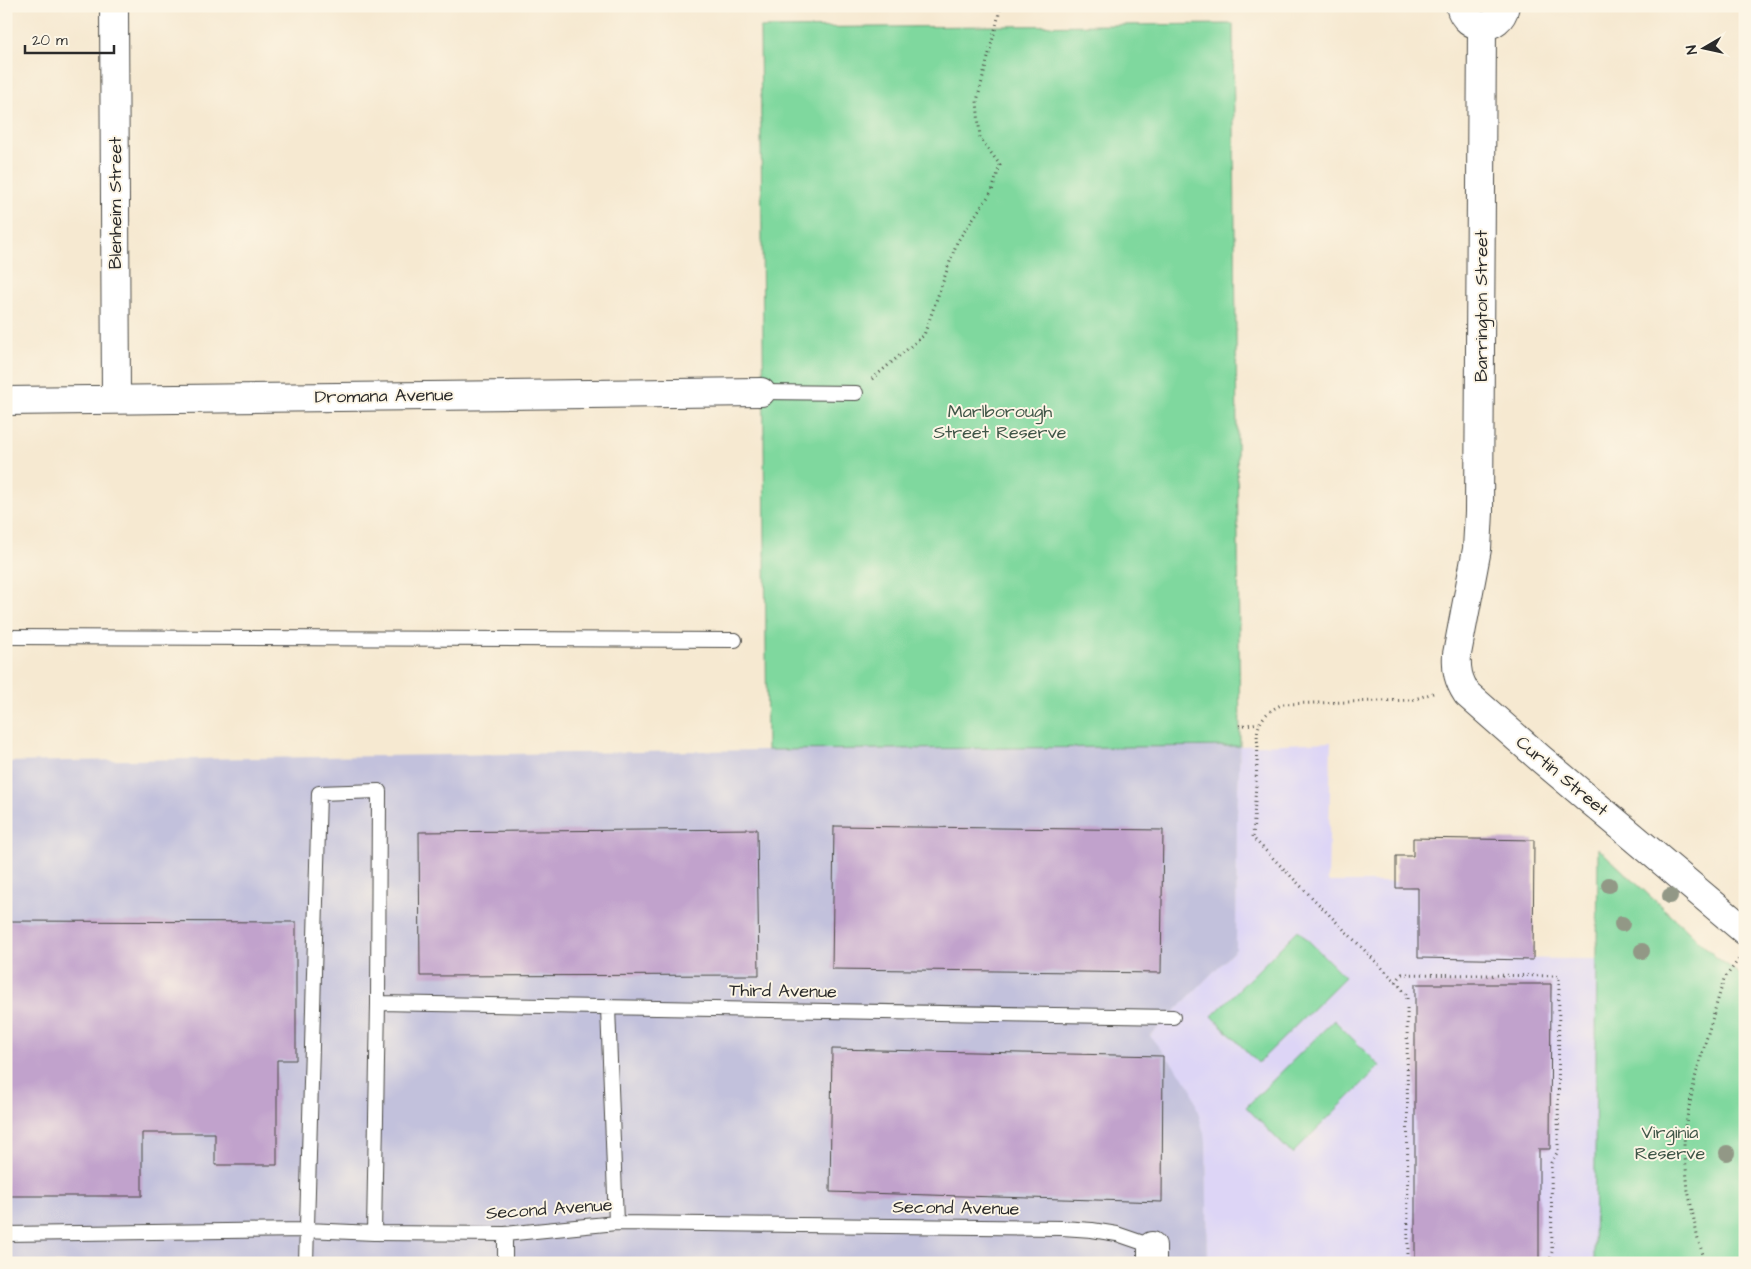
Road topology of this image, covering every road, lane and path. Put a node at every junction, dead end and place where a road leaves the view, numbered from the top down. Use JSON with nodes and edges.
{"nodes":[{"id":1,"x":114,"y":6,"type":"edge"},
{"id":2,"x":1001,"y":6,"type":"edge"},
{"id":3,"x":1460,"y":6,"type":"edge"},
{"id":4,"x":1505,"y":6,"type":"edge"},
{"id":5,"x":1482,"y":26,"type":"junction"},
{"id":6,"x":761,"y":392,"type":"joint"},
{"id":7,"x":856,"y":393,"type":"joint"},
{"id":8,"x":116,"y":399,"type":"junction"},
{"id":9,"x":6,"y":401,"type":"edge"},
{"id":10,"x":6,"y":637,"type":"edge"},
{"id":11,"x":735,"y":640,"type":"dead end"},
{"id":12,"x":1460,"y":683,"type":"junction"},
{"id":13,"x":1259,"y":723,"type":"junction"},
{"id":14,"x":1240,"y":726,"type":"dead end"},
{"id":15,"x":1742,"y":944,"type":"edge"},
{"id":16,"x":1396,"y":982,"type":"junction"},
{"id":17,"x":378,"y":1003,"type":"junction"},
{"id":18,"x":608,"y":1007,"type":"junction"},
{"id":19,"x":1173,"y":1017,"type":"dead end"},
{"id":20,"x":616,"y":1223,"type":"junction"},
{"id":21,"x":307,"y":1230,"type":"junction"},
{"id":22,"x":374,"y":1233,"type":"junction"},
{"id":23,"x":6,"y":1234,"type":"edge"},
{"id":24,"x":506,"y":1234,"type":"junction"},
{"id":25,"x":1152,"y":1254,"type":"edge"},
{"id":26,"x":306,"y":1263,"type":"edge"},
{"id":27,"x":505,"y":1263,"type":"edge"},
{"id":28,"x":1408,"y":1263,"type":"edge"},
{"id":29,"x":1549,"y":1263,"type":"edge"},
{"id":30,"x":1706,"y":1263,"type":"edge"}],
"edges":[{"from":1,"to":8,"type":"street","name":"Blenheim Street"},
{"from":2,"to":7,"type":"path"},
{"from":3,"to":5,"type":"street"},
{"from":4,"to":5,"type":"street"},
{"from":5,"to":12,"type":"street","name":"Barrington Street"},
{"from":6,"to":7,"type":"lane"},
{"from":6,"to":8,"type":"street","name":"Dromana Avenue"},
{"from":8,"to":9,"type":"street","name":"Dromana Avenue"},
{"from":10,"to":11,"type":"lane"},
{"from":12,"to":13,"type":"path"},
{"from":12,"to":15,"type":"street","name":"Curtin Street"},
{"from":13,"to":14,"type":"path"},
{"from":13,"to":16,"type":"path"},
{"from":15,"to":30,"type":"path"},
{"from":16,"to":28,"type":"path"},
{"from":16,"to":29,"type":"path"},
{"from":17,"to":18,"type":"lane","name":"Third Avenue"},
{"from":17,"to":21,"type":"lane"},
{"from":17,"to":22,"type":"lane"},
{"from":18,"to":19,"type":"lane","name":"Third Avenue"},
{"from":18,"to":20,"type":"lane"},
{"from":20,"to":24,"type":"lane","name":"Second Avenue"},
{"from":20,"to":25,"type":"lane","name":"Second Avenue"},
{"from":21,"to":22,"type":"lane","name":"Second Avenue"},
{"from":21,"to":23,"type":"lane","name":"Second Avenue"},
{"from":21,"to":26,"type":"lane"},
{"from":22,"to":24,"type":"lane","name":"Second Avenue"},
{"from":24,"to":27,"type":"lane"}]}
